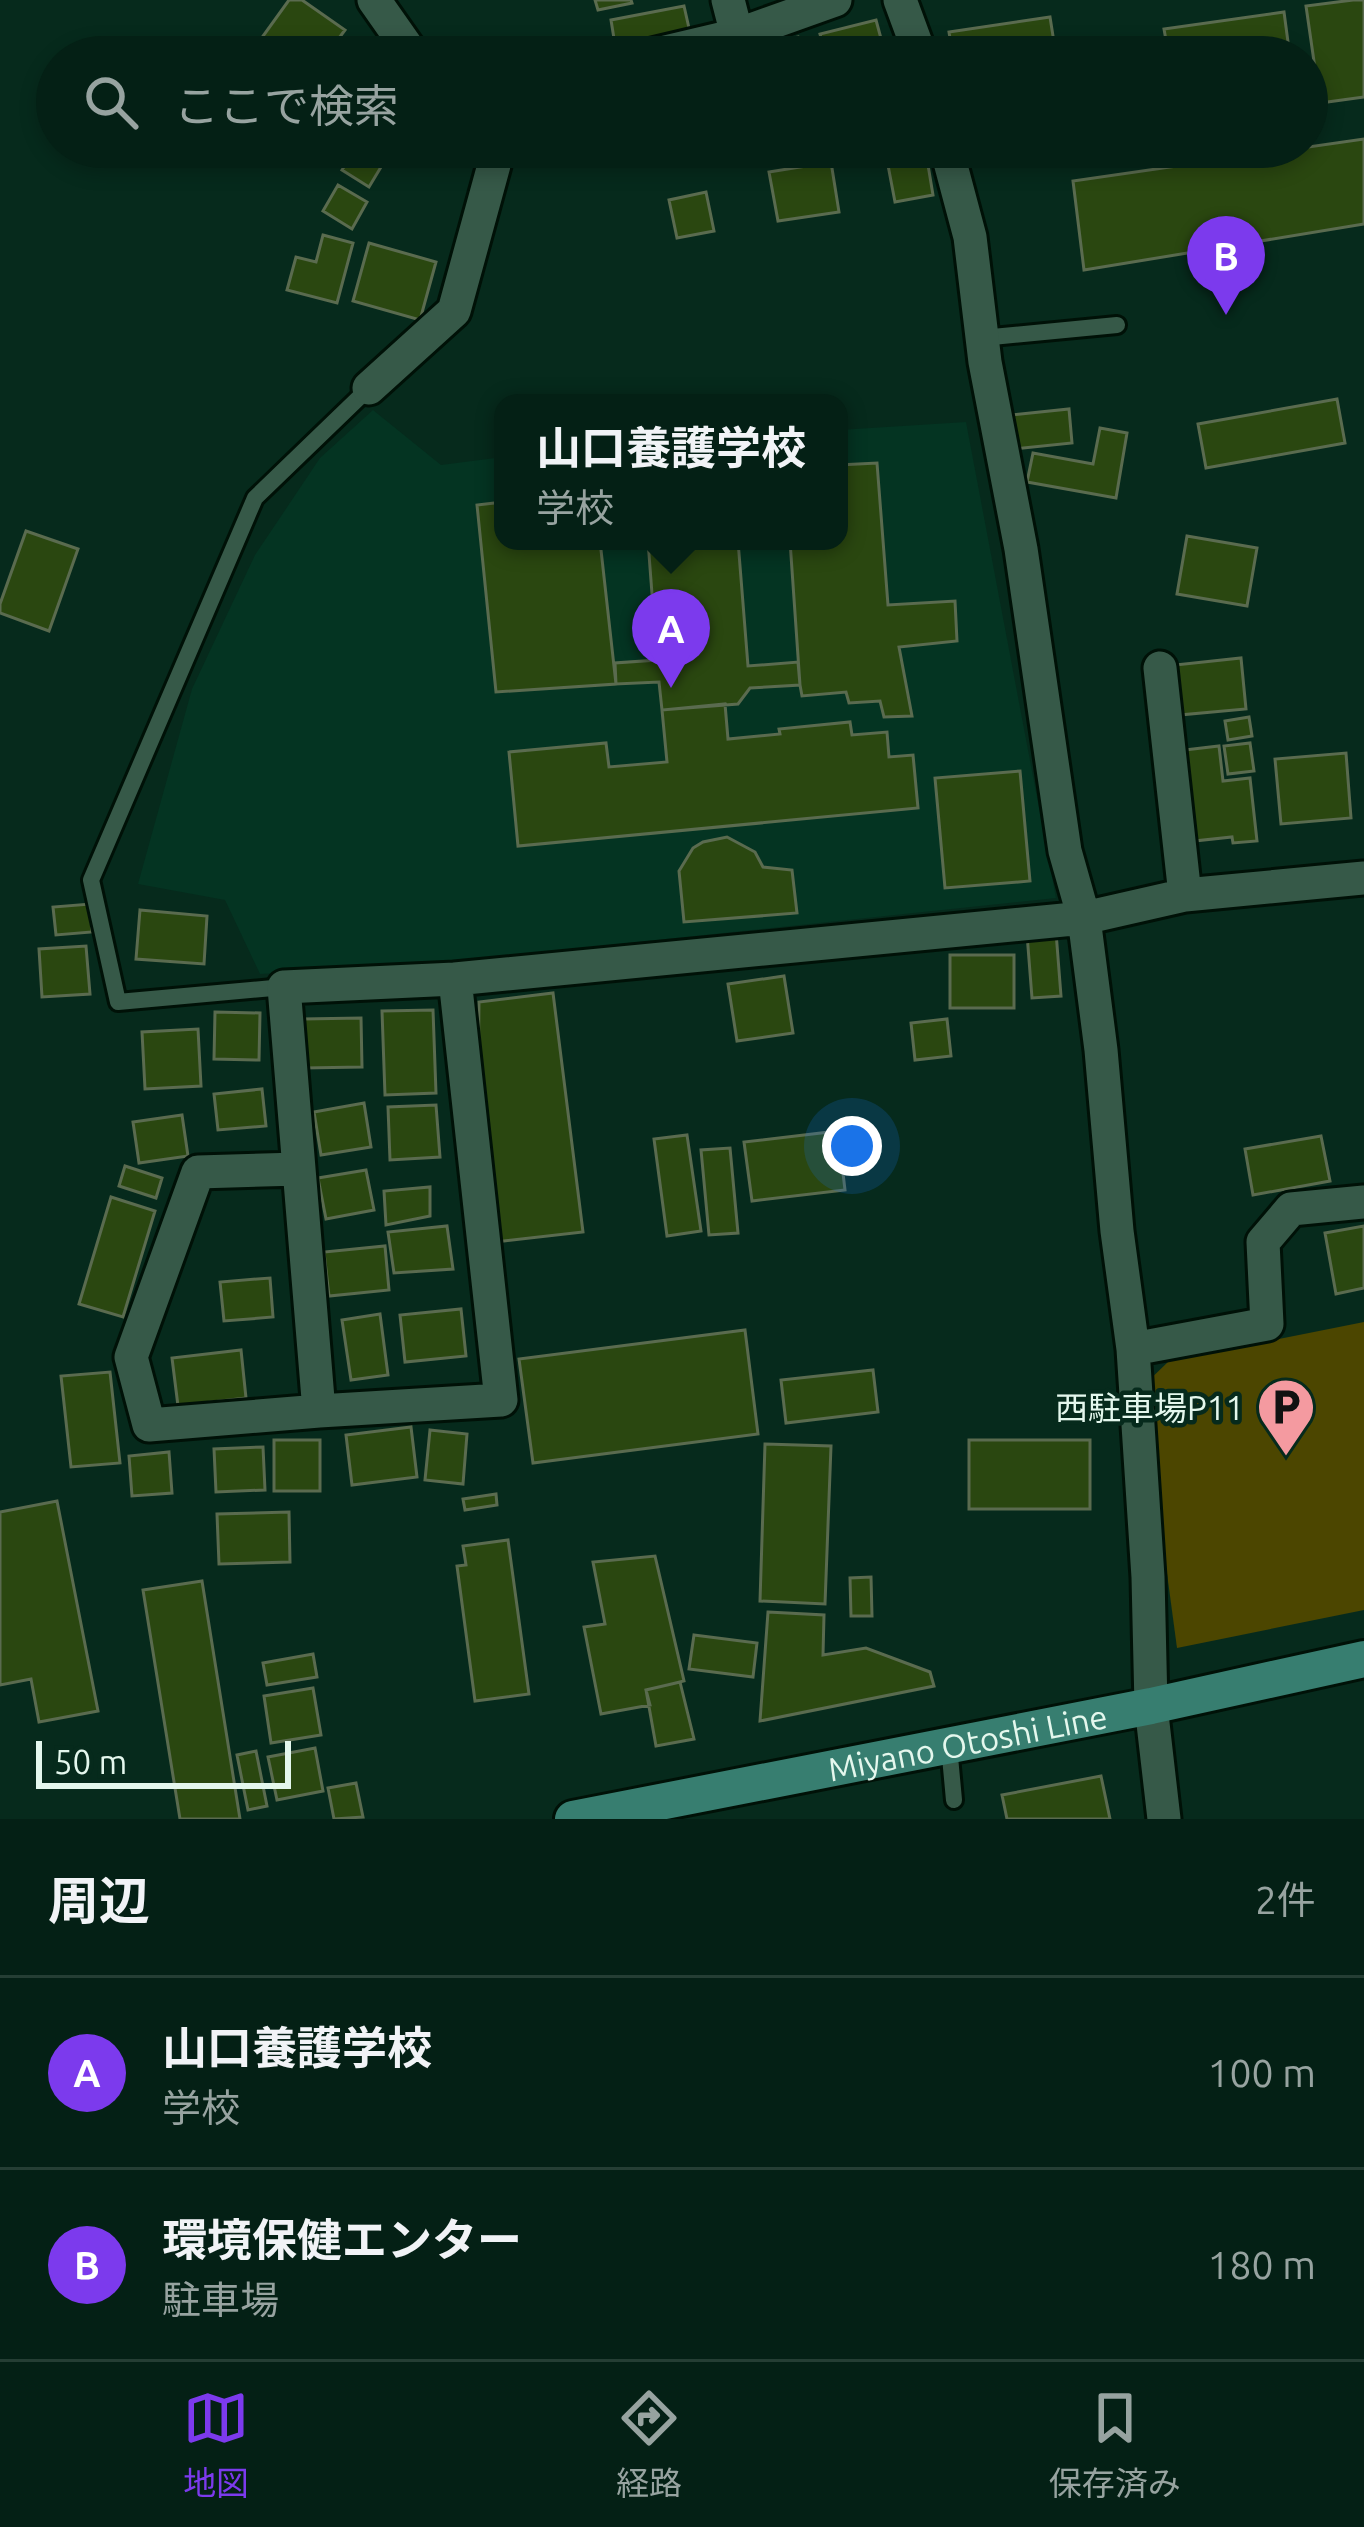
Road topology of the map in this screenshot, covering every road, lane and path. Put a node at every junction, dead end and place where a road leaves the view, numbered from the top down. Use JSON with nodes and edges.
{"nodes":[{"id":1,"x":374,"y":0,"type":"edge"},
{"id":2,"x":728,"y":0,"type":"edge"},
{"id":3,"x":835,"y":0,"type":"edge"},
{"id":4,"x":900,"y":0,"type":"edge"},
{"id":5,"x":737,"y":35,"type":"junction"},
{"id":6,"x":399,"y":36,"type":"edge"},
{"id":7,"x":733,"y":36,"type":"edge"},
{"id":8,"x":913,"y":36,"type":"edge"},
{"id":9,"x":490,"y":168,"type":"edge"},
{"id":10,"x":952,"y":168,"type":"edge"},
{"id":11,"x":1117,"y":325,"type":"dead end"},
{"id":12,"x":982,"y":338,"type":"junction"},
{"id":13,"x":369,"y":388,"type":"joint"},
{"id":14,"x":1160,"y":668,"type":"dead end"},
{"id":15,"x":1364,"y":878,"type":"edge"},
{"id":16,"x":1185,"y":895,"type":"junction"},
{"id":17,"x":1084,"y":918,"type":"junction"},
{"id":18,"x":455,"y":979,"type":"junction"},
{"id":19,"x":284,"y":987,"type":"junction"},
{"id":20,"x":299,"y":1169,"type":"junction"},
{"id":21,"x":1364,"y":1202,"type":"edge"},
{"id":22,"x":1133,"y":1349,"type":"junction"},
{"id":23,"x":319,"y":1411,"type":"junction"},
{"id":24,"x":1364,"y":1659,"type":"edge"},
{"id":25,"x":1151,"y":1706,"type":"junction"},
{"id":26,"x":949,"y":1746,"type":"junction"},
{"id":27,"x":954,"y":1800,"type":"dead end"},
{"id":28,"x":573,"y":1819,"type":"edge"},
{"id":29,"x":1164,"y":1819,"type":"edge"}],
"edges":[{"from":1,"to":6,"type":"street"},
{"from":2,"to":5,"type":"street"},
{"from":3,"to":5,"type":"street"},
{"from":4,"to":8,"type":"street"},
{"from":5,"to":7,"type":"street"},
{"from":9,"to":13,"type":"street"},
{"from":10,"to":12,"type":"street"},
{"from":11,"to":12,"type":"lane"},
{"from":12,"to":17,"type":"street"},
{"from":13,"to":19,"type":"lane"},
{"from":14,"to":16,"type":"street"},
{"from":15,"to":16,"type":"street"},
{"from":16,"to":17,"type":"street"},
{"from":17,"to":18,"type":"street"},
{"from":17,"to":22,"type":"street"},
{"from":18,"to":19,"type":"street"},
{"from":18,"to":23,"type":"street"},
{"from":19,"to":20,"type":"street"},
{"from":20,"to":23,"type":"street"},
{"from":20,"to":23,"type":"street"},
{"from":21,"to":22,"type":"street"},
{"from":22,"to":25,"type":"street"},
{"from":24,"to":25,"type":"main road","name":"Miyano Otoshi Line"},
{"from":25,"to":26,"type":"main road","name":"Miyano Otoshi Line"},
{"from":25,"to":29,"type":"street"},
{"from":26,"to":27,"type":"lane"},
{"from":26,"to":28,"type":"main road","name":"Miyano Otoshi Line"}]}
